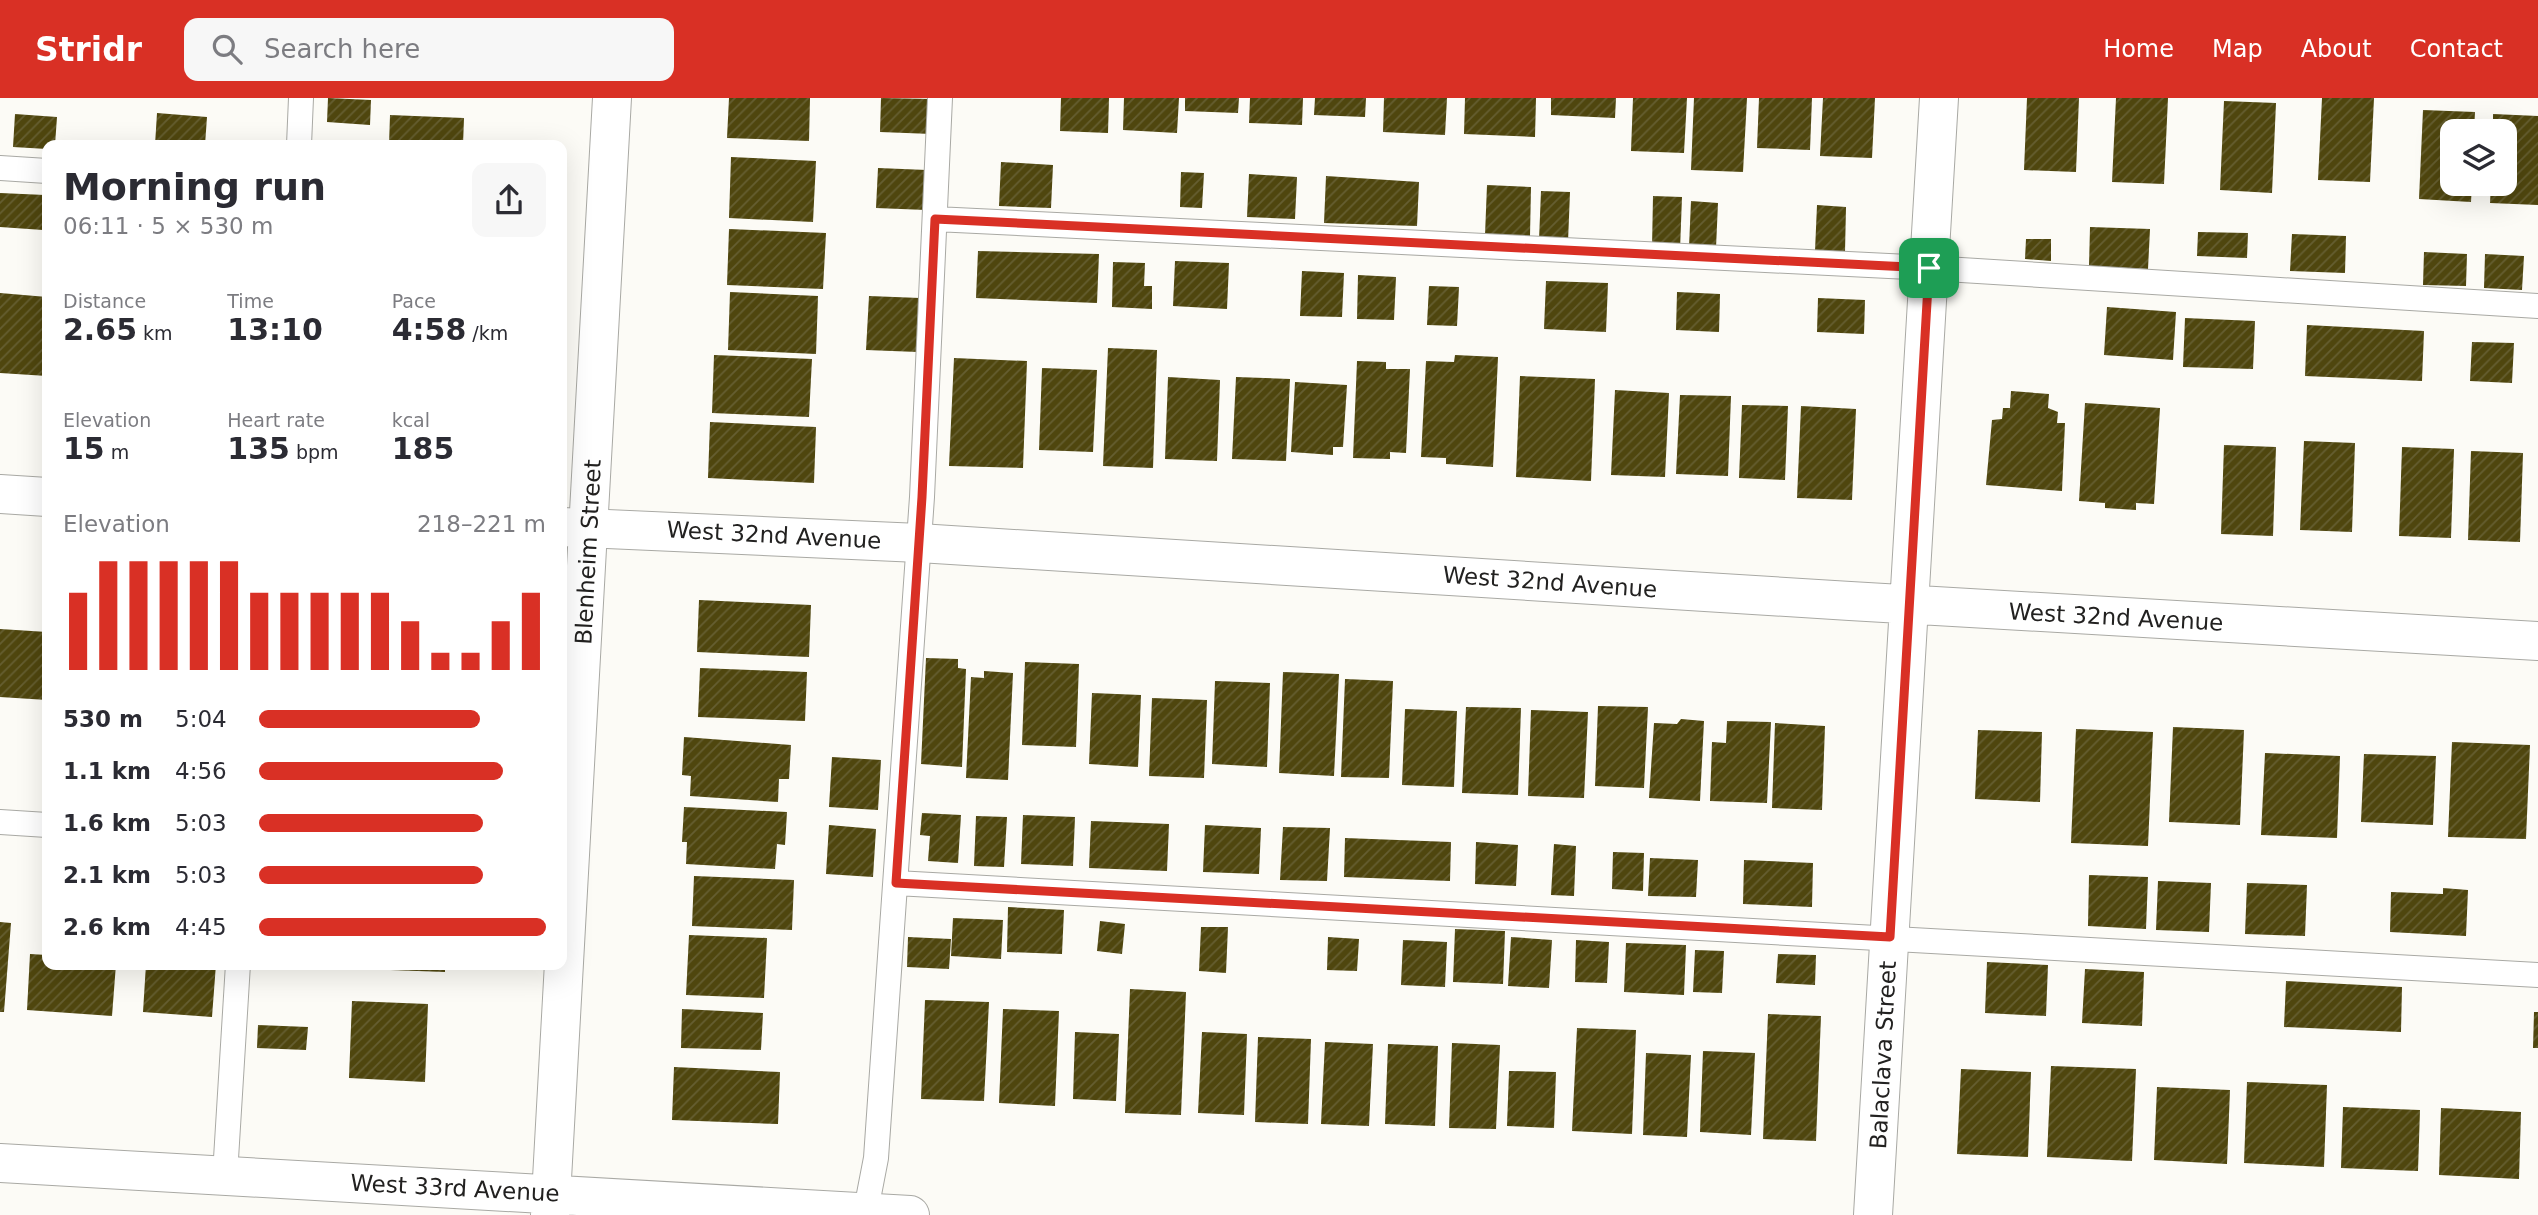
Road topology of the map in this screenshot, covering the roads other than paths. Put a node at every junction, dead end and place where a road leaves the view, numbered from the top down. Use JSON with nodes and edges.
{"nodes":[{"id":1,"x":301,"y":98,"type":"edge"},
{"id":2,"x":612,"y":98,"type":"edge"},
{"id":3,"x":940,"y":98,"type":"edge"},
{"id":4,"x":1939,"y":98,"type":"edge"},
{"id":5,"x":299,"y":140,"type":"edge"},
{"id":6,"x":0,"y":168,"type":"edge"},
{"id":7,"x":42,"y":171,"type":"edge"},
{"id":8,"x":935,"y":219,"type":"junction"},
{"id":9,"x":1929,"y":268,"type":"junction"},
{"id":10,"x":2538,"y":306,"type":"edge"},
{"id":11,"x":0,"y":494,"type":"edge"},
{"id":12,"x":42,"y":497,"type":"edge"},
{"id":13,"x":576,"y":527,"type":"edge"},
{"id":14,"x":919,"y":543,"type":"junction"},
{"id":15,"x":1909,"y":604,"type":"junction"},
{"id":16,"x":2538,"y":641,"type":"edge"},
{"id":17,"x":567,"y":761,"type":"edge"},
{"id":18,"x":0,"y":822,"type":"edge"},
{"id":19,"x":42,"y":825,"type":"edge"},
{"id":20,"x":896,"y":883,"type":"junction"},
{"id":21,"x":1890,"y":937,"type":"junction"},
{"id":22,"x":238,"y":970,"type":"edge"},
{"id":23,"x":559,"y":970,"type":"edge"},
{"id":24,"x":2538,"y":975,"type":"edge"},
{"id":25,"x":0,"y":1163,"type":"edge"},
{"id":26,"x":225,"y":1175,"type":"junction"},
{"id":27,"x":550,"y":1204,"type":"edge"},
{"id":28,"x":866,"y":1214,"type":"edge"},
{"id":29,"x":910,"y":1215,"type":"edge"},
{"id":30,"x":1873,"y":1215,"type":"edge"}],
"edges":[{"from":1,"to":5,"type":"lane"},
{"from":2,"to":13,"type":"street","name":"Blenheim Street"},
{"from":3,"to":8,"type":"lane"},
{"from":4,"to":9,"type":"street","name":"Balaclava Street"},
{"from":6,"to":7,"type":"lane"},
{"from":8,"to":9,"type":"lane"},
{"from":8,"to":14,"type":"lane"},
{"from":9,"to":10,"type":"lane"},
{"from":9,"to":15,"type":"street","name":"Balaclava Street"},
{"from":11,"to":12,"type":"street"},
{"from":13,"to":14,"type":"street","name":"West 32nd Avenue"},
{"from":13,"to":17,"type":"street","name":"Blenheim Street"},
{"from":14,"to":15,"type":"street","name":"West 32nd Avenue"},
{"from":14,"to":20,"type":"lane"},
{"from":15,"to":16,"type":"street","name":"West 32nd Avenue"},
{"from":15,"to":21,"type":"street","name":"Balaclava Street"},
{"from":18,"to":19,"type":"lane"},
{"from":20,"to":21,"type":"lane"},
{"from":20,"to":28,"type":"lane"},
{"from":21,"to":24,"type":"lane"},
{"from":21,"to":30,"type":"street","name":"Balaclava Street"},
{"from":22,"to":26,"type":"lane"},
{"from":23,"to":27,"type":"street","name":"Blenheim Street"},
{"from":25,"to":26,"type":"street","name":"West 33rd Avenue"},
{"from":26,"to":27,"type":"street","name":"West 33rd Avenue"},
{"from":27,"to":28,"type":"street","name":"West 33rd Avenue"},
{"from":28,"to":29,"type":"street","name":"West 33rd Avenue"}]}
